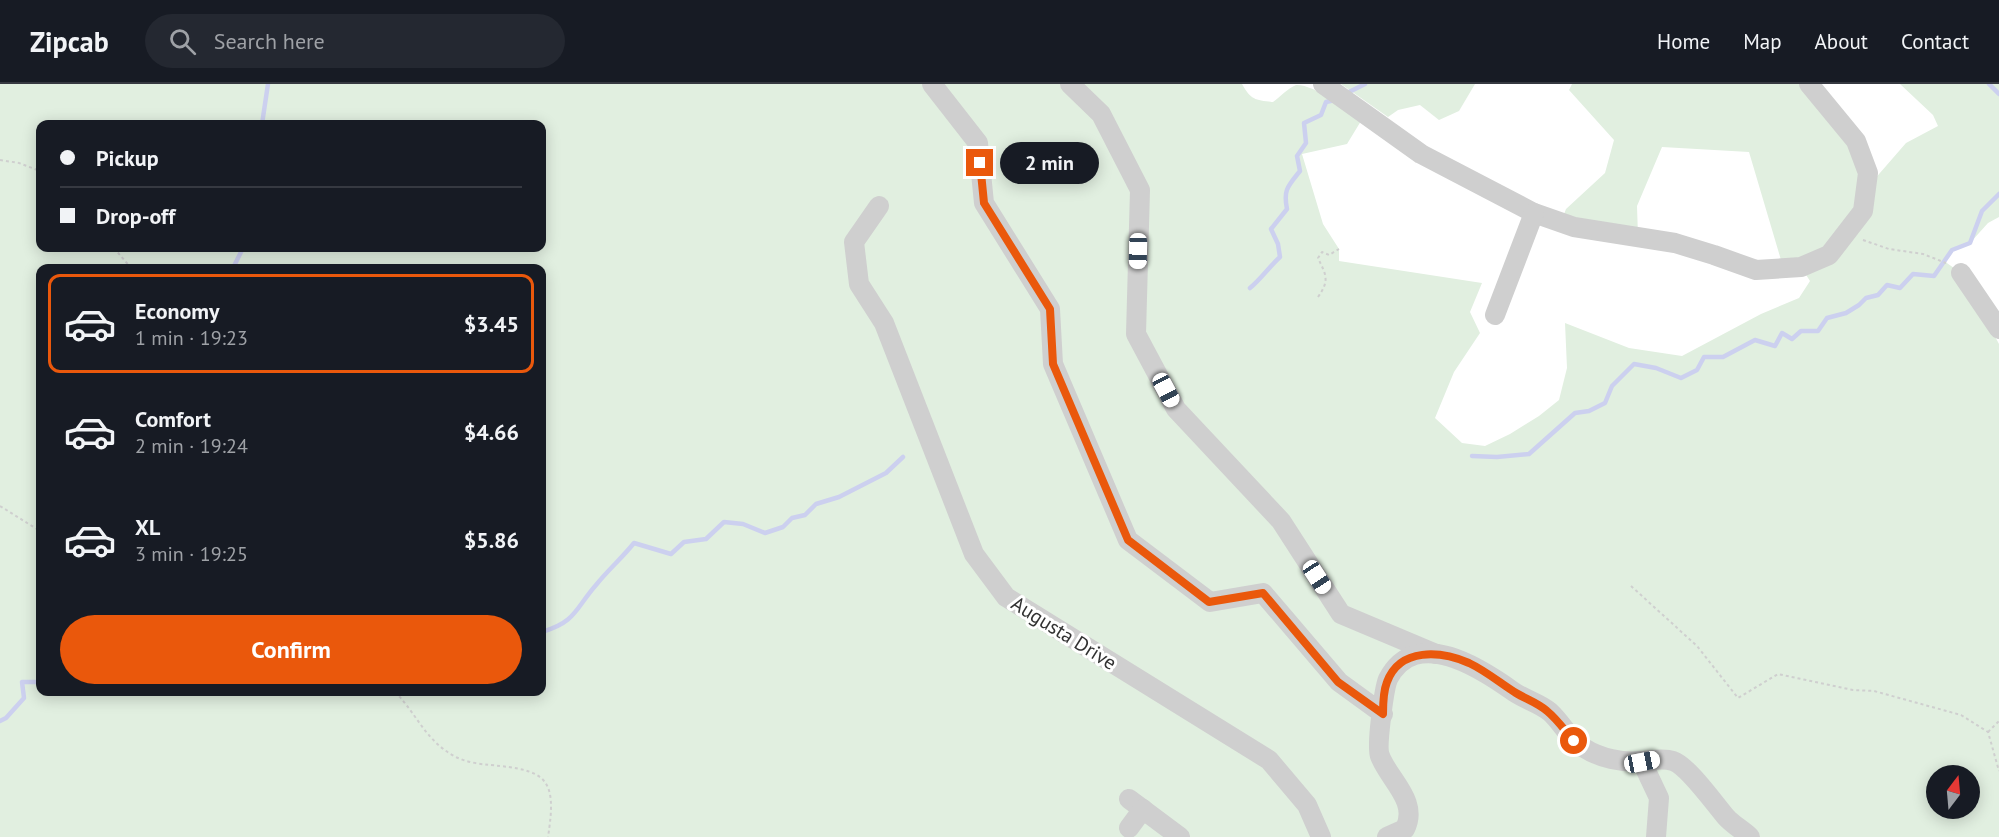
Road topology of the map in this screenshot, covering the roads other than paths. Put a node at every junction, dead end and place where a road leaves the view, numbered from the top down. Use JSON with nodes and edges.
{"nodes":[{"id":1,"x":932,"y":84,"type":"edge"},
{"id":2,"x":1070,"y":84,"type":"edge"},
{"id":3,"x":1809,"y":84,"type":"edge"},
{"id":4,"x":1324,"y":85,"type":"edge"},
{"id":5,"x":879,"y":206,"type":"dead end"},
{"id":6,"x":1534,"y":213,"type":"junction"},
{"id":7,"x":1961,"y":273,"type":"road end"},
{"id":8,"x":1495,"y":315,"type":"dead end"},
{"id":9,"x":1999,"y":329,"type":"edge"},
{"id":10,"x":1436,"y":654,"type":"junction"},
{"id":11,"x":1383,"y":714,"type":"junction"},
{"id":12,"x":1642,"y":762,"type":"junction"},
{"id":13,"x":1129,"y":828,"type":"dead end"},
{"id":14,"x":1180,"y":837,"type":"edge"},
{"id":15,"x":1321,"y":837,"type":"edge"},
{"id":16,"x":1387,"y":837,"type":"edge"},
{"id":17,"x":1656,"y":837,"type":"edge"},
{"id":18,"x":1750,"y":837,"type":"edge"}],
"edges":[{"from":1,"to":11,"type":"street"},
{"from":2,"to":10,"type":"street"},
{"from":3,"to":6,"type":"street"},
{"from":4,"to":6,"type":"street"},
{"from":5,"to":15,"type":"street","name":"Augusta Drive"},
{"from":6,"to":8,"type":"street"},
{"from":7,"to":9,"type":"street"},
{"from":10,"to":11,"type":"street"},
{"from":10,"to":12,"type":"street"},
{"from":11,"to":16,"type":"street"},
{"from":12,"to":17,"type":"street"},
{"from":12,"to":18,"type":"street"},
{"from":13,"to":14,"type":"street"}]}
